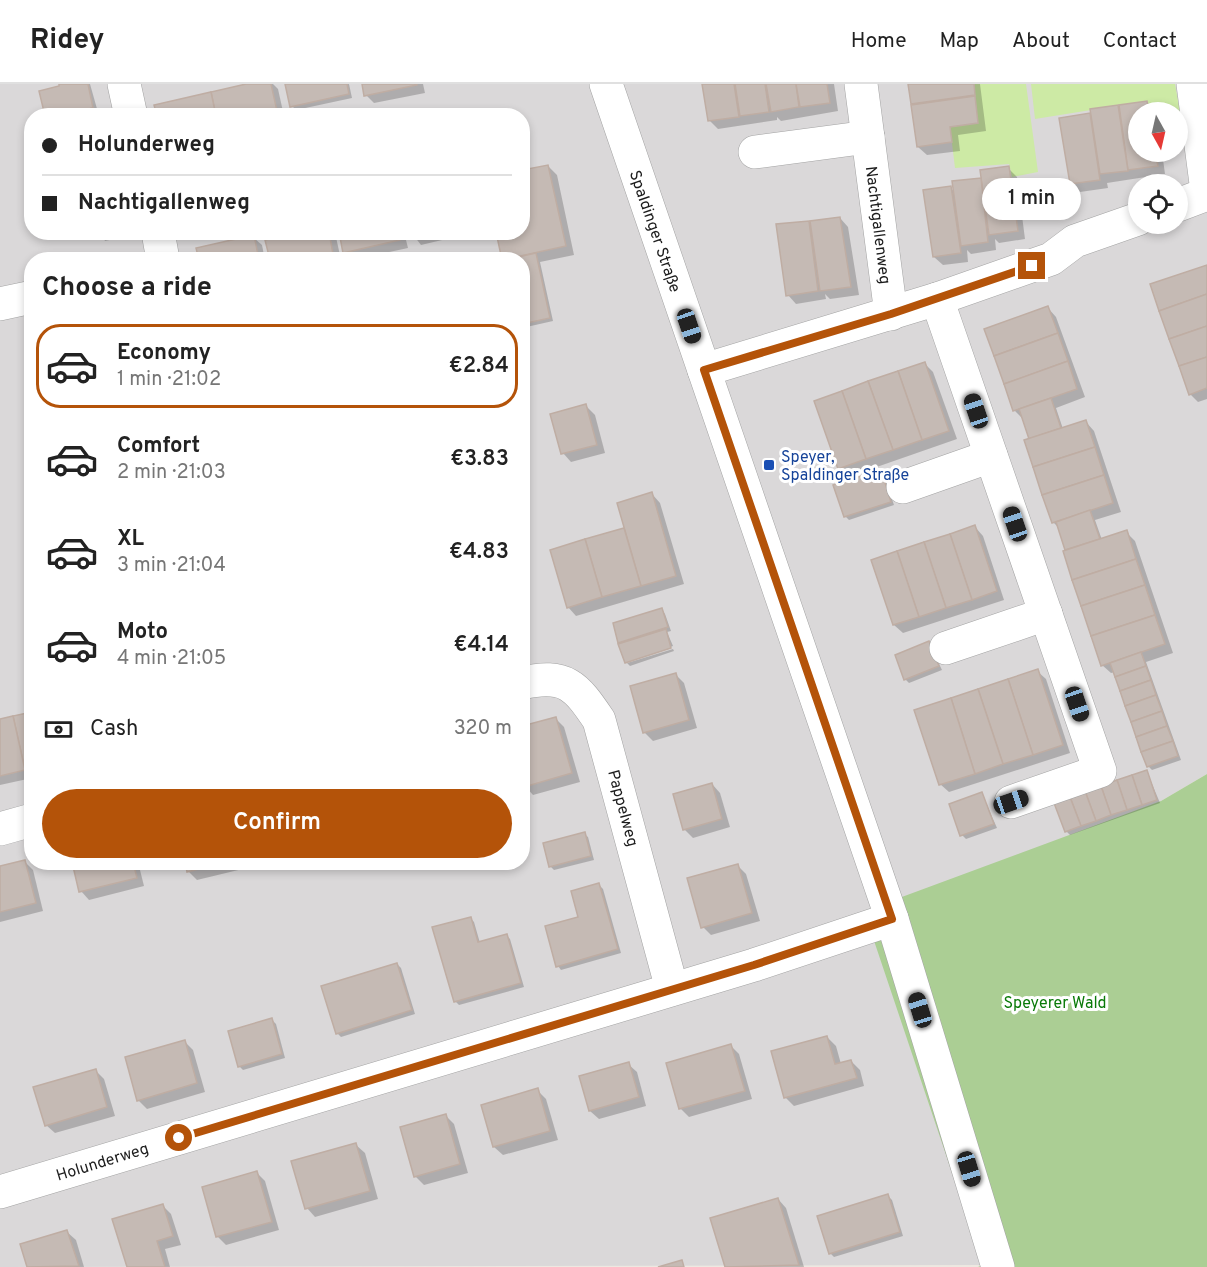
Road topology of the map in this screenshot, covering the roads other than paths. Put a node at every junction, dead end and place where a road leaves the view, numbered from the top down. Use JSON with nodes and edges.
{"nodes":[{"id":1,"x":124,"y":84,"type":"edge"},
{"id":2,"x":606,"y":84,"type":"edge"},
{"id":3,"x":861,"y":84,"type":"edge"},
{"id":4,"x":1193,"y":84,"type":"edge"},
{"id":5,"x":129,"y":108,"type":"edge"},
{"id":6,"x":868,"y":137,"type":"junction"},
{"id":7,"x":755,"y":152,"type":"dead end"},
{"id":8,"x":1207,"y":193,"type":"edge"},
{"id":9,"x":1188,"y":201,"type":"edge"},
{"id":10,"x":1128,"y":223,"type":"edge"},
{"id":11,"x":24,"y":299,"type":"edge"},
{"id":12,"x":937,"y":299,"type":"junction"},
{"id":13,"x":0,"y":304,"type":"edge"},
{"id":14,"x":891,"y":314,"type":"junction"},
{"id":15,"x":704,"y":370,"type":"junction"},
{"id":16,"x":991,"y":456,"type":"junction"},
{"id":17,"x":903,"y":487,"type":"dead end"},
{"id":18,"x":1046,"y":614,"type":"junction"},
{"id":19,"x":946,"y":648,"type":"dead end"},
{"id":20,"x":530,"y":682,"type":"edge"},
{"id":21,"x":1011,"y":802,"type":"dead end"},
{"id":22,"x":24,"y":822,"type":"edge"},
{"id":23,"x":0,"y":829,"type":"edge"},
{"id":24,"x":892,"y":919,"type":"junction"},
{"id":25,"x":672,"y":989,"type":"junction"},
{"id":26,"x":0,"y":1192,"type":"edge"},
{"id":27,"x":998,"y":1267,"type":"edge"}],
"edges":[{"from":1,"to":5,"type":"street"},
{"from":2,"to":15,"type":"street","name":"Spaldinger Straße"},
{"from":3,"to":6,"type":"street","name":"Nachtigallenweg"},
{"from":4,"to":8,"type":"street"},
{"from":6,"to":7,"type":"street"},
{"from":6,"to":14,"type":"street","name":"Nachtigallenweg"},
{"from":8,"to":9,"type":"street"},
{"from":10,"to":12,"type":"street"},
{"from":11,"to":13,"type":"street"},
{"from":12,"to":14,"type":"street"},
{"from":12,"to":16,"type":"street"},
{"from":14,"to":15,"type":"street"},
{"from":15,"to":24,"type":"street","name":"Spaldinger Straße"},
{"from":16,"to":17,"type":"street"},
{"from":16,"to":18,"type":"street"},
{"from":18,"to":19,"type":"street"},
{"from":18,"to":21,"type":"street"},
{"from":20,"to":25,"type":"street","name":"Pappelweg"},
{"from":22,"to":23,"type":"street"},
{"from":24,"to":25,"type":"street","name":"Holunderweg"},
{"from":24,"to":27,"type":"street","name":"Spaldinger Straße"},
{"from":25,"to":26,"type":"street","name":"Holunderweg"}]}
